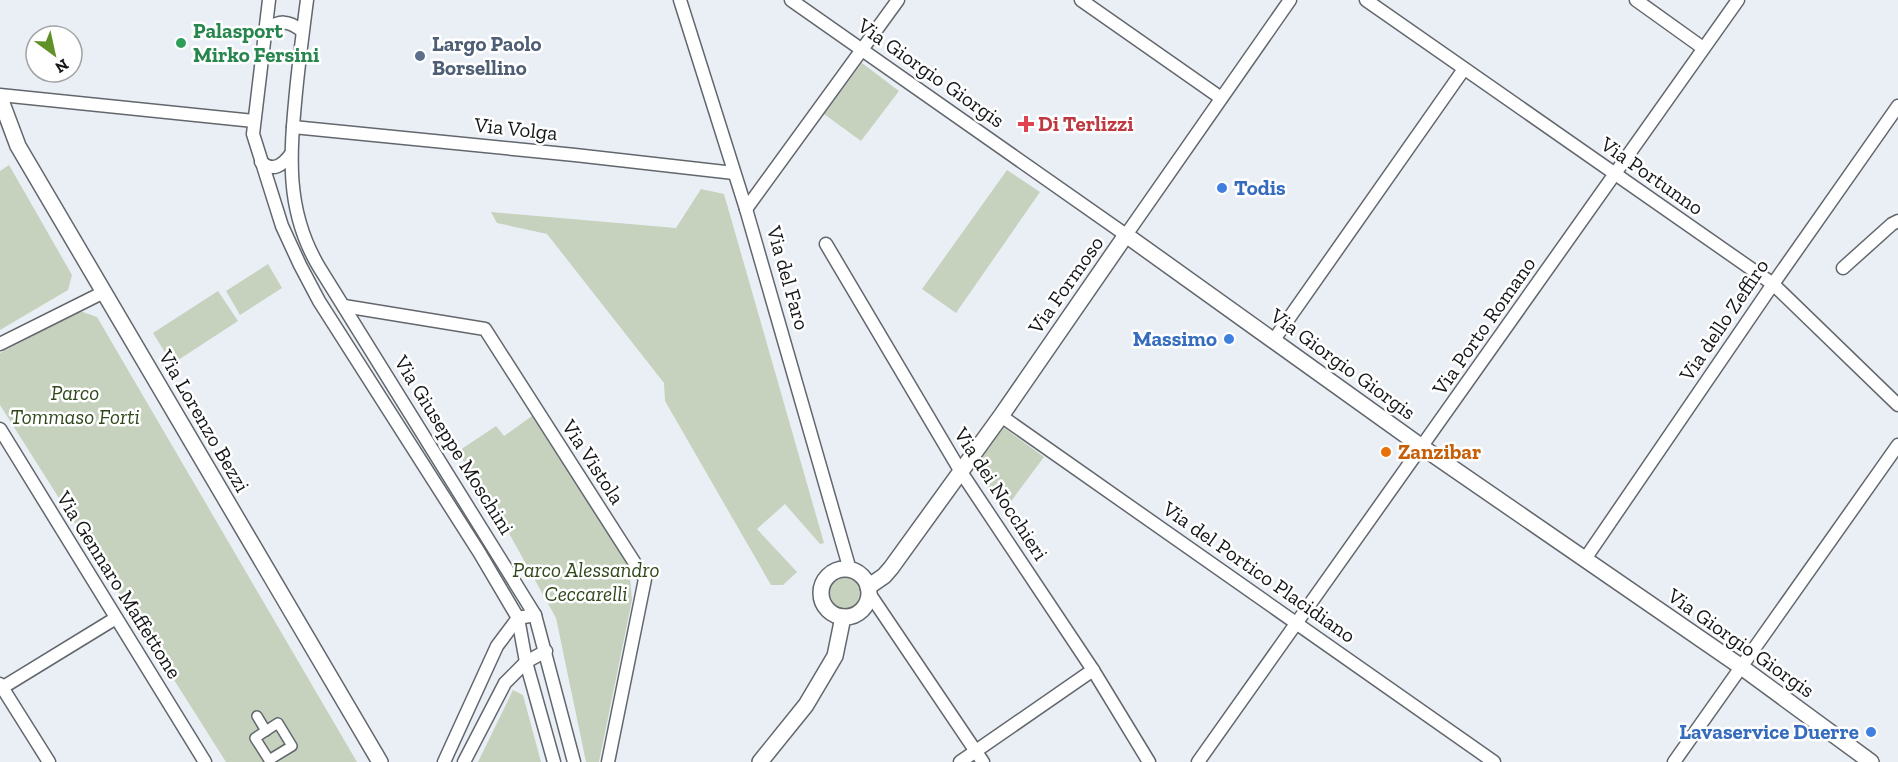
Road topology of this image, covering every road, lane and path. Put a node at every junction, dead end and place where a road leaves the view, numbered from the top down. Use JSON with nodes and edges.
{"nodes":[{"id":1,"x":270,"y":0,"type":"edge"},
{"id":2,"x":307,"y":0,"type":"edge"},
{"id":3,"x":680,"y":0,"type":"edge"},
{"id":4,"x":790,"y":0,"type":"edge"},
{"id":5,"x":898,"y":0,"type":"edge"},
{"id":6,"x":1081,"y":0,"type":"edge"},
{"id":7,"x":1290,"y":0,"type":"edge"},
{"id":8,"x":1366,"y":0,"type":"edge"},
{"id":9,"x":1636,"y":0,"type":"edge"},
{"id":10,"x":1738,"y":0,"type":"edge"},
{"id":11,"x":266,"y":30,"type":"junction"},
{"id":12,"x":302,"y":32,"type":"junction"},
{"id":13,"x":1703,"y":48,"type":"junction"},
{"id":14,"x":862,"y":49,"type":"junction"},
{"id":15,"x":1464,"y":69,"type":"junction"},
{"id":16,"x":0,"y":97,"type":"edge"},
{"id":17,"x":1221,"y":98,"type":"junction"},
{"id":18,"x":1898,"y":106,"type":"edge"},
{"id":19,"x":254,"y":121,"type":"junction"},
{"id":20,"x":292,"y":127,"type":"junction"},
{"id":21,"x":291,"y":154,"type":"junction"},
{"id":22,"x":261,"y":162,"type":"junction"},
{"id":23,"x":734,"y":173,"type":"junction"},
{"id":24,"x":1615,"y":174,"type":"junction"},
{"id":25,"x":746,"y":209,"type":"junction"},
{"id":26,"x":1898,"y":221,"type":"edge"},
{"id":27,"x":1126,"y":235,"type":"junction"},
{"id":28,"x":826,"y":244,"type":"dead end"},
{"id":29,"x":1843,"y":268,"type":"dead end"},
{"id":30,"x":1773,"y":284,"type":"junction"},
{"id":31,"x":104,"y":292,"type":"junction"},
{"id":32,"x":344,"y":306,"type":"junction"},
{"id":33,"x":1273,"y":341,"type":"junction"},
{"id":34,"x":0,"y":344,"type":"edge"},
{"id":35,"x":1898,"y":405,"type":"edge"},
{"id":36,"x":1001,"y":416,"type":"junction"},
{"id":37,"x":0,"y":429,"type":"edge"},
{"id":38,"x":1898,"y":445,"type":"edge"},
{"id":39,"x":1422,"y":447,"type":"junction"},
{"id":40,"x":961,"y":472,"type":"junction"},
{"id":41,"x":1585,"y":559,"type":"junction"},
{"id":42,"x":850,"y":570,"type":"junction"},
{"id":43,"x":869,"y":590,"type":"junction"},
{"id":44,"x":535,"y":615,"type":"junction"},
{"id":45,"x":843,"y":617,"type":"junction"},
{"id":46,"x":116,"y":618,"type":"junction"},
{"id":47,"x":518,"y":618,"type":"junction"},
{"id":48,"x":1297,"y":623,"type":"junction"},
{"id":49,"x":546,"y":651,"type":"junction"},
{"id":50,"x":526,"y":662,"type":"junction"},
{"id":51,"x":1740,"y":666,"type":"junction"},
{"id":52,"x":1093,"y":669,"type":"junction"},
{"id":53,"x":1,"y":687,"type":"edge"},
{"id":54,"x":257,"y":716,"type":"dead end"},
{"id":55,"x":266,"y":731,"type":"junction"},
{"id":56,"x":281,"y":753,"type":"junction"},
{"id":57,"x":979,"y":757,"type":"edge"},
{"id":58,"x":761,"y":761,"type":"edge"},
{"id":59,"x":49,"y":762,"type":"edge"},
{"id":60,"x":205,"y":762,"type":"edge"},
{"id":61,"x":288,"y":762,"type":"edge"},
{"id":62,"x":380,"y":762,"type":"edge"},
{"id":63,"x":444,"y":762,"type":"edge"},
{"id":64,"x":464,"y":762,"type":"edge"},
{"id":65,"x":554,"y":762,"type":"edge"},
{"id":66,"x":574,"y":762,"type":"edge"},
{"id":67,"x":608,"y":762,"type":"edge"},
{"id":68,"x":960,"y":762,"type":"edge"},
{"id":69,"x":1149,"y":762,"type":"edge"},
{"id":70,"x":1198,"y":762,"type":"edge"},
{"id":71,"x":1494,"y":762,"type":"edge"},
{"id":72,"x":1674,"y":762,"type":"edge"},
{"id":73,"x":1871,"y":762,"type":"edge"}],
"edges":[{"from":1,"to":11,"type":"street","name":"Via Giuseppe Moschini"},
{"from":2,"to":12,"type":"street","name":"Via Giuseppe Moschini"},
{"from":3,"to":23,"type":"street","name":"Via del Faro"},
{"from":4,"to":14,"type":"street","name":"Via Giorgio Giorgis"},
{"from":5,"to":14,"type":"street"},
{"from":6,"to":17,"type":"street"},
{"from":7,"to":17,"type":"street","name":"Via Formoso"},
{"from":8,"to":15,"type":"street","name":"Via Portunno"},
{"from":9,"to":13,"type":"street"},
{"from":10,"to":13,"type":"street","name":"Via Porto Romano"},
{"from":11,"to":12,"type":"street"},
{"from":11,"to":19,"type":"street","name":"Via Giuseppe Moschini"},
{"from":12,"to":20,"type":"street","name":"Via Giuseppe Moschini"},
{"from":13,"to":24,"type":"street","name":"Via Porto Romano"},
{"from":14,"to":25,"type":"street"},
{"from":14,"to":27,"type":"street","name":"Via Giorgio Giorgis"},
{"from":15,"to":24,"type":"street","name":"Via Portunno"},
{"from":15,"to":33,"type":"street"},
{"from":16,"to":19,"type":"street"},
{"from":16,"to":31,"type":"street","name":"Via Lorenzo Bezzi"},
{"from":17,"to":27,"type":"street","name":"Via Formoso"},
{"from":18,"to":30,"type":"street","name":"Via dello Zeffiro"},
{"from":19,"to":22,"type":"street","name":"Via Giuseppe Moschini"},
{"from":20,"to":21,"type":"street","name":"Via Giuseppe Moschini"},
{"from":20,"to":23,"type":"street","name":"Via Volga"},
{"from":21,"to":22,"type":"street"},
{"from":21,"to":32,"type":"street","name":"Via Giuseppe Moschini"},
{"from":22,"to":47,"type":"street","name":"Via Giuseppe Moschini"},
{"from":23,"to":25,"type":"street","name":"Via del Faro"},
{"from":24,"to":30,"type":"street","name":"Via Portunno"},
{"from":24,"to":39,"type":"street","name":"Via Porto Romano"},
{"from":25,"to":42,"type":"street","name":"Via del Faro"},
{"from":26,"to":29,"type":"street"},
{"from":27,"to":33,"type":"street","name":"Via Giorgio Giorgis"},
{"from":27,"to":36,"type":"street","name":"Via Formoso"},
{"from":28,"to":40,"type":"street","name":"Via dei Nocchieri"},
{"from":30,"to":35,"type":"street","name":"Via Portunno"},
{"from":30,"to":41,"type":"street","name":"Via dello Zeffiro"},
{"from":31,"to":34,"type":"street"},
{"from":31,"to":62,"type":"street","name":"Via Lorenzo Bezzi"},
{"from":32,"to":44,"type":"street","name":"Via Giuseppe Moschini"},
{"from":32,"to":67,"type":"street","name":"Via Vistola"},
{"from":33,"to":39,"type":"street","name":"Via Giorgio Giorgis"},
{"from":36,"to":40,"type":"street","name":"Via Formoso"},
{"from":36,"to":48,"type":"street","name":"Via del Portico Placidiano"},
{"from":37,"to":46,"type":"street","name":"Via Gennaro Maffettone"},
{"from":38,"to":51,"type":"street"},
{"from":39,"to":41,"type":"street","name":"Via Giorgio Giorgis"},
{"from":39,"to":48,"type":"street","name":"Via Porto Romano"},
{"from":40,"to":43,"type":"street","name":"Via Formoso"},
{"from":40,"to":52,"type":"street","name":"Via dei Nocchieri"},
{"from":41,"to":51,"type":"street","name":"Via Giorgio Giorgis"},
{"from":42,"to":43,"type":"street"},
{"from":42,"to":45,"type":"street"},
{"from":43,"to":45,"type":"street"},
{"from":43,"to":57,"type":"street"},
{"from":44,"to":47,"type":"street"},
{"from":44,"to":49,"type":"street","name":"Via Giuseppe Moschini"},
{"from":45,"to":58,"type":"street"},
{"from":46,"to":53,"type":"street"},
{"from":46,"to":60,"type":"street","name":"Via Gennaro Maffettone"},
{"from":47,"to":50,"type":"street","name":"Via Giuseppe Moschini"},
{"from":47,"to":63,"type":"street"},
{"from":48,"to":70,"type":"street","name":"Via Porto Romano"},
{"from":48,"to":71,"type":"street","name":"Via del Portico Placidiano"},
{"from":49,"to":50,"type":"street"},
{"from":49,"to":66,"type":"street","name":"Via Giuseppe Moschini"},
{"from":50,"to":64,"type":"street"},
{"from":50,"to":65,"type":"street","name":"Via Giuseppe Moschini"},
{"from":51,"to":72,"type":"street"},
{"from":51,"to":73,"type":"street","name":"Via Giorgio Giorgis"},
{"from":52,"to":57,"type":"street"},
{"from":52,"to":69,"type":"street","name":"Via dei Nocchieri"},
{"from":53,"to":59,"type":"street"},
{"from":54,"to":55,"type":"street"},
{"from":55,"to":56,"type":"street"},
{"from":55,"to":56,"type":"street"},
{"from":56,"to":61,"type":"street"},
{"from":57,"to":68,"type":"street"}]}
